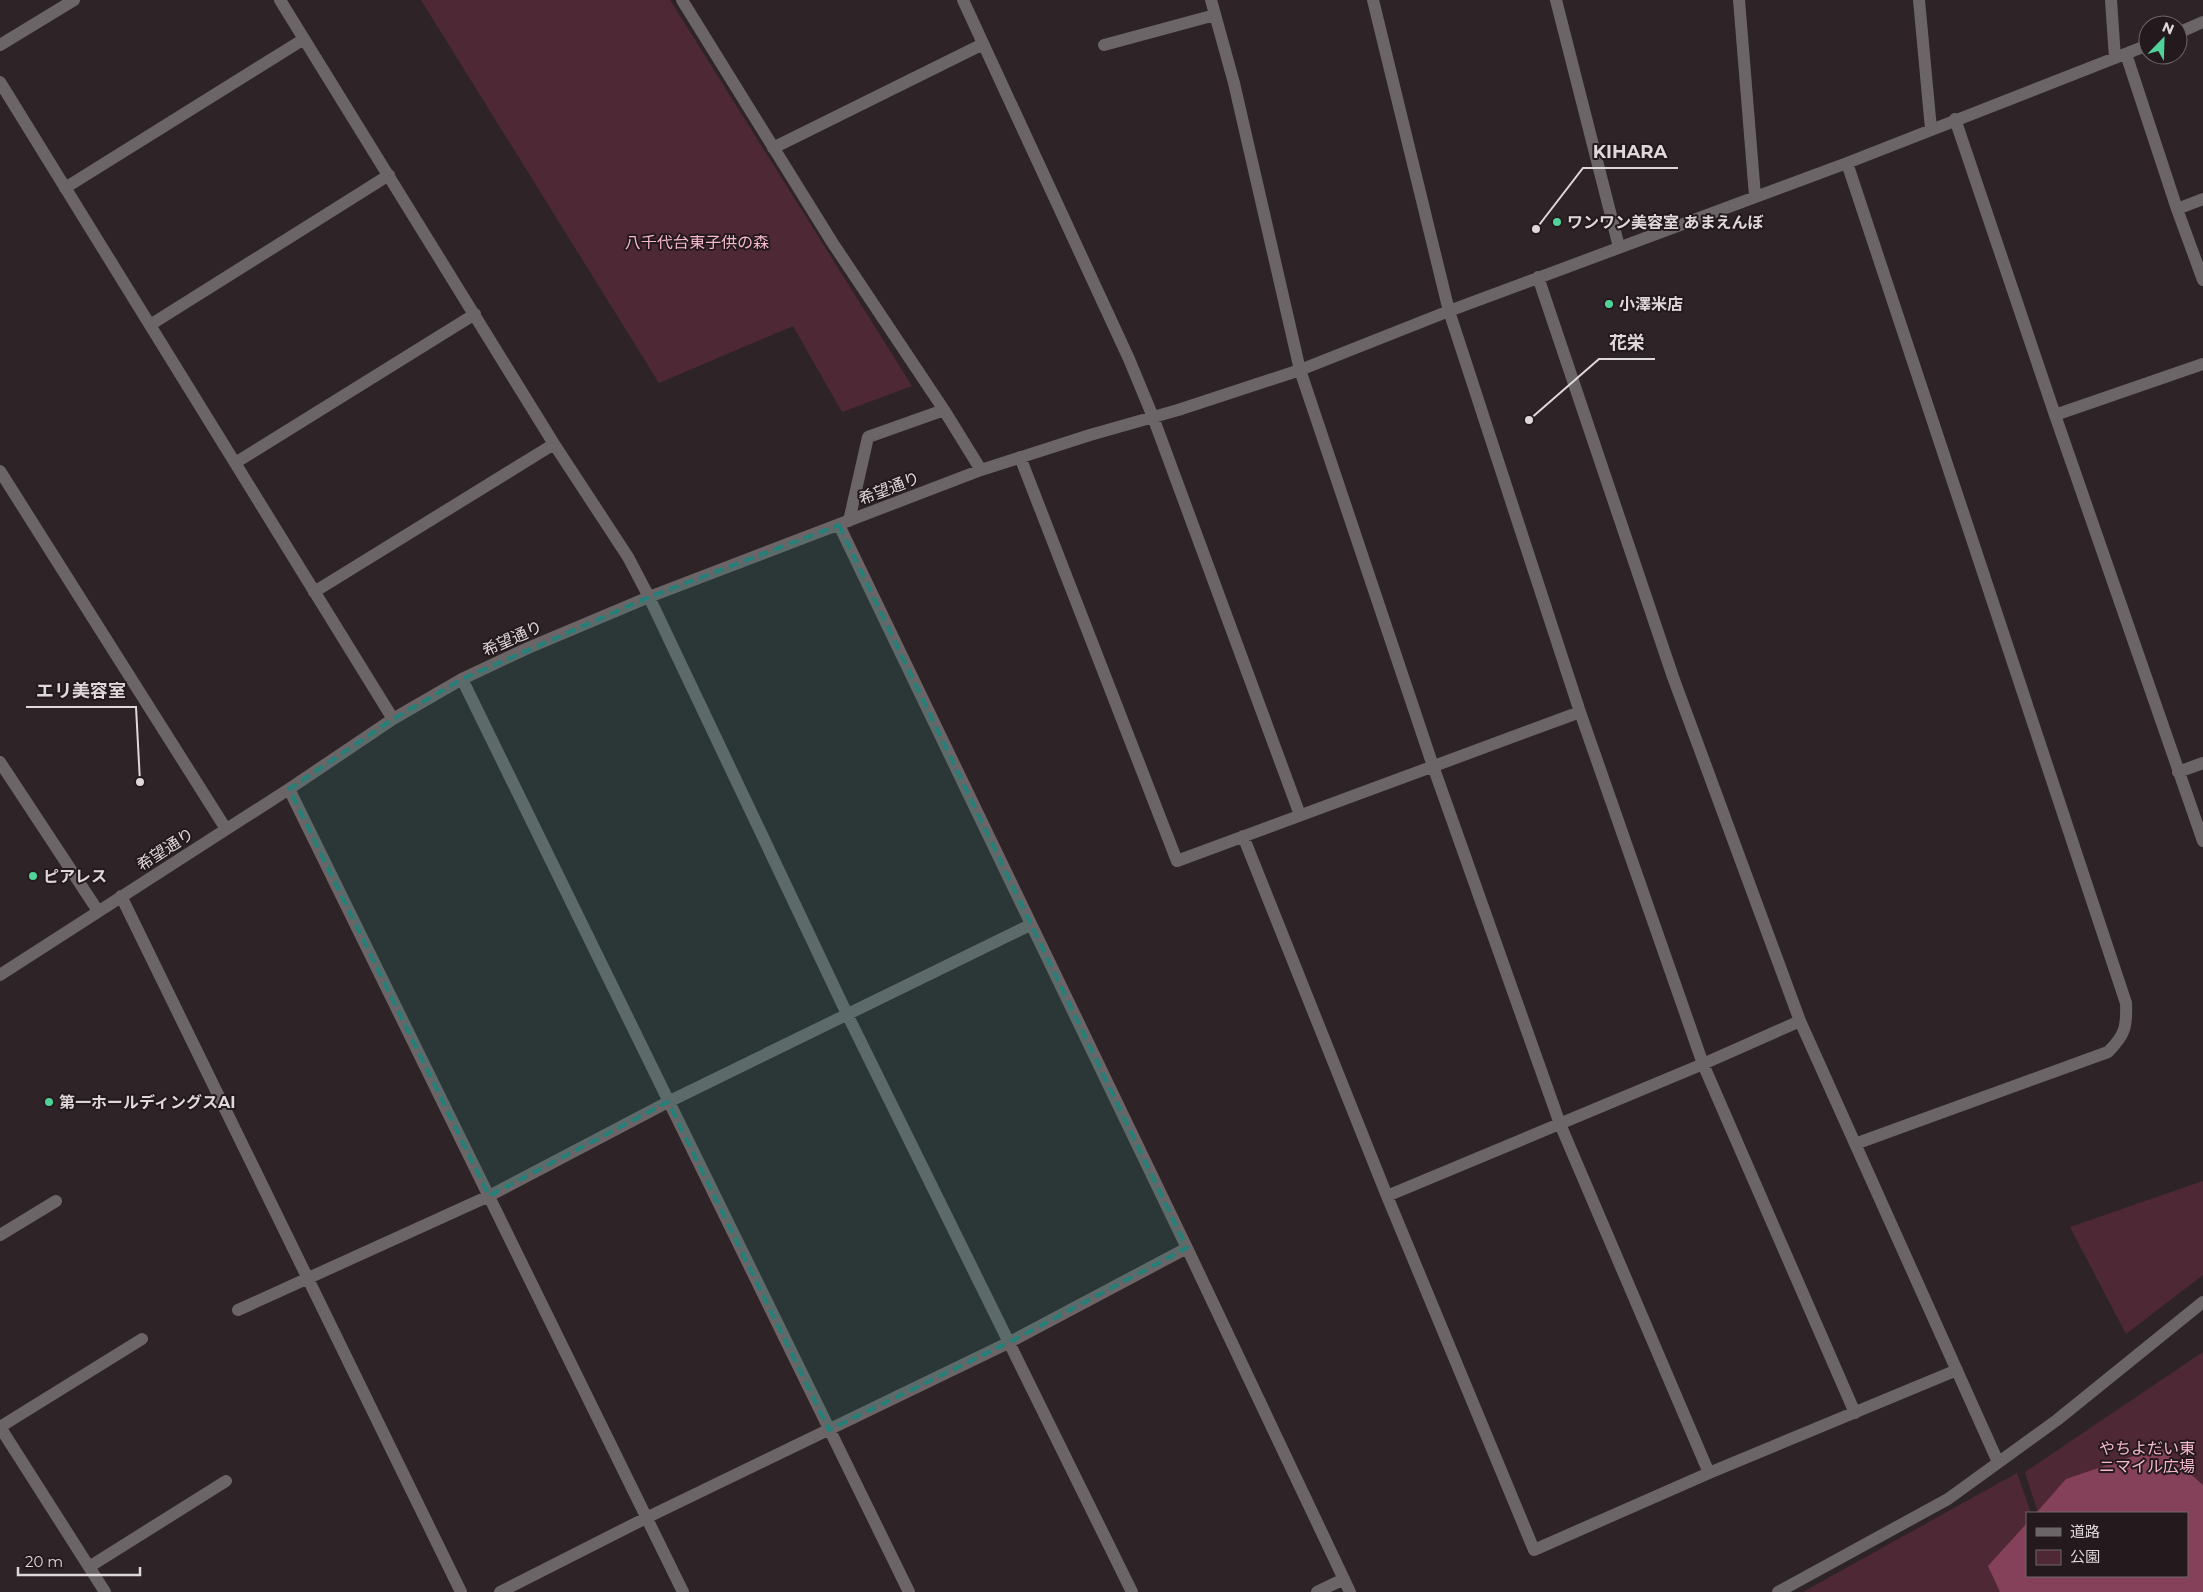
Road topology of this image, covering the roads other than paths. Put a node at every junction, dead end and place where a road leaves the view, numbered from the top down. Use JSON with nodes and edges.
{"nodes":[{"id":1,"x":74,"y":0,"type":"edge"},
{"id":2,"x":280,"y":0,"type":"edge"},
{"id":3,"x":682,"y":0,"type":"edge"},
{"id":4,"x":963,"y":0,"type":"edge"},
{"id":5,"x":1211,"y":0,"type":"edge"},
{"id":6,"x":1373,"y":0,"type":"edge"},
{"id":7,"x":1556,"y":0,"type":"edge"},
{"id":8,"x":1739,"y":0,"type":"edge"},
{"id":9,"x":1919,"y":0,"type":"edge"},
{"id":10,"x":2111,"y":0,"type":"edge"},
{"id":11,"x":1215,"y":15,"type":"junction"},
{"id":12,"x":2203,"y":22,"type":"edge"},
{"id":13,"x":2188,"y":28,"type":"edge"},
{"id":14,"x":304,"y":39,"type":"junction"},
{"id":15,"x":983,"y":44,"type":"junction"},
{"id":16,"x":0,"y":45,"type":"edge"},
{"id":17,"x":1104,"y":45,"type":"dead end"},
{"id":18,"x":2138,"y":49,"type":"edge"},
{"id":19,"x":2120,"y":56,"type":"junction"},
{"id":20,"x":0,"y":82,"type":"edge"},
{"id":21,"x":1955,"y":119,"type":"junction"},
{"id":22,"x":1931,"y":129,"type":"junction"},
{"id":23,"x":773,"y":148,"type":"junction"},
{"id":24,"x":1847,"y":163,"type":"junction"},
{"id":25,"x":389,"y":175,"type":"junction"},
{"id":26,"x":65,"y":188,"type":"junction"},
{"id":27,"x":1755,"y":196,"type":"junction"},
{"id":28,"x":2203,"y":199,"type":"edge"},
{"id":29,"x":2177,"y":209,"type":"junction"},
{"id":30,"x":1619,"y":247,"type":"junction"},
{"id":31,"x":1538,"y":277,"type":"junction"},
{"id":32,"x":2203,"y":280,"type":"edge"},
{"id":33,"x":1449,"y":311,"type":"junction"},
{"id":34,"x":475,"y":314,"type":"junction"},
{"id":35,"x":150,"y":325,"type":"junction"},
{"id":36,"x":2203,"y":364,"type":"edge"},
{"id":37,"x":1300,"y":370,"type":"junction"},
{"id":38,"x":944,"y":410,"type":"junction"},
{"id":39,"x":2055,"y":415,"type":"junction"},
{"id":40,"x":1154,"y":417,"type":"junction"},
{"id":41,"x":554,"y":444,"type":"junction"},
{"id":42,"x":1020,"y":456,"type":"junction"},
{"id":43,"x":235,"y":463,"type":"junction"},
{"id":44,"x":981,"y":470,"type":"junction"},
{"id":45,"x":0,"y":471,"type":"edge"},
{"id":46,"x":844,"y":523,"type":"junction"},
{"id":47,"x":314,"y":592,"type":"junction"},
{"id":48,"x":649,"y":597,"type":"junction"},
{"id":49,"x":462,"y":679,"type":"junction"},
{"id":50,"x":1580,"y":712,"type":"junction"},
{"id":51,"x":393,"y":719,"type":"junction"},
{"id":52,"x":0,"y":762,"type":"edge"},
{"id":53,"x":2203,"y":762,"type":"edge"},
{"id":54,"x":1433,"y":766,"type":"junction"},
{"id":55,"x":2178,"y":772,"type":"junction"},
{"id":56,"x":289,"y":789,"type":"junction"},
{"id":57,"x":1300,"y":815,"type":"junction"},
{"id":58,"x":226,"y":829,"type":"junction"},
{"id":59,"x":1243,"y":836,"type":"junction"},
{"id":60,"x":2203,"y":842,"type":"edge"},
{"id":61,"x":121,"y":896,"type":"junction"},
{"id":62,"x":98,"y":911,"type":"junction"},
{"id":63,"x":1030,"y":925,"type":"junction"},
{"id":64,"x":0,"y":975,"type":"edge"},
{"id":65,"x":848,"y":1016,"type":"junction"},
{"id":66,"x":1800,"y":1021,"type":"junction"},
{"id":67,"x":1703,"y":1064,"type":"junction"},
{"id":68,"x":668,"y":1102,"type":"junction"},
{"id":69,"x":1560,"y":1124,"type":"junction"},
{"id":70,"x":1855,"y":1144,"type":"junction"},
{"id":71,"x":489,"y":1196,"type":"junction"},
{"id":72,"x":1387,"y":1196,"type":"junction"},
{"id":73,"x":56,"y":1201,"type":"dead end"},
{"id":74,"x":0,"y":1235,"type":"edge"},
{"id":75,"x":1187,"y":1248,"type":"junction"},
{"id":76,"x":309,"y":1278,"type":"junction"},
{"id":77,"x":2203,"y":1302,"type":"edge"},
{"id":78,"x":238,"y":1310,"type":"dead end"},
{"id":79,"x":142,"y":1339,"type":"dead end"},
{"id":80,"x":1010,"y":1342,"type":"junction"},
{"id":81,"x":1957,"y":1370,"type":"junction"},
{"id":82,"x":1855,"y":1414,"type":"junction"},
{"id":83,"x":0,"y":1427,"type":"edge"},
{"id":84,"x":829,"y":1430,"type":"junction"},
{"id":85,"x":1998,"y":1462,"type":"junction"},
{"id":86,"x":1709,"y":1473,"type":"junction"},
{"id":87,"x":226,"y":1481,"type":"dead end"},
{"id":88,"x":646,"y":1518,"type":"junction"},
{"id":89,"x":89,"y":1567,"type":"junction"},
{"id":90,"x":1344,"y":1579,"type":"junction"},
{"id":91,"x":105,"y":1592,"type":"edge"},
{"id":92,"x":461,"y":1592,"type":"edge"},
{"id":93,"x":500,"y":1592,"type":"edge"},
{"id":94,"x":683,"y":1592,"type":"edge"},
{"id":95,"x":909,"y":1592,"type":"edge"},
{"id":96,"x":1132,"y":1592,"type":"edge"},
{"id":97,"x":1317,"y":1592,"type":"edge"},
{"id":98,"x":1350,"y":1592,"type":"edge"},
{"id":99,"x":1778,"y":1592,"type":"edge"}],
"edges":[{"from":1,"to":16,"type":"street"},
{"from":2,"to":14,"type":"street"},
{"from":3,"to":23,"type":"street"},
{"from":4,"to":15,"type":"street"},
{"from":5,"to":11,"type":"street"},
{"from":6,"to":33,"type":"street"},
{"from":7,"to":30,"type":"street"},
{"from":8,"to":27,"type":"street"},
{"from":9,"to":22,"type":"street"},
{"from":10,"to":19,"type":"street"},
{"from":11,"to":17,"type":"street"},
{"from":11,"to":37,"type":"street"},
{"from":12,"to":13,"type":"street"},
{"from":14,"to":25,"type":"street"},
{"from":14,"to":26,"type":"street"},
{"from":15,"to":23,"type":"street"},
{"from":15,"to":40,"type":"street"},
{"from":18,"to":19,"type":"street","name":"希望通り"},
{"from":19,"to":21,"type":"street","name":"希望通り"},
{"from":19,"to":29,"type":"street"},
{"from":20,"to":26,"type":"street"},
{"from":21,"to":22,"type":"street","name":"希望通り"},
{"from":21,"to":39,"type":"street"},
{"from":22,"to":24,"type":"street","name":"希望通り"},
{"from":23,"to":38,"type":"street"},
{"from":24,"to":27,"type":"street","name":"希望通り"},
{"from":24,"to":70,"type":"street"},
{"from":25,"to":34,"type":"street"},
{"from":25,"to":35,"type":"street"},
{"from":26,"to":35,"type":"street"},
{"from":27,"to":30,"type":"street","name":"希望通り"},
{"from":28,"to":29,"type":"street"},
{"from":29,"to":32,"type":"street"},
{"from":30,"to":31,"type":"street","name":"希望通り"},
{"from":31,"to":33,"type":"street","name":"希望通り"},
{"from":31,"to":66,"type":"street"},
{"from":33,"to":37,"type":"street","name":"希望通り"},
{"from":33,"to":50,"type":"street"},
{"from":34,"to":41,"type":"street"},
{"from":34,"to":43,"type":"street"},
{"from":35,"to":43,"type":"street"},
{"from":36,"to":39,"type":"street"},
{"from":37,"to":40,"type":"street","name":"希望通り"},
{"from":37,"to":54,"type":"street"},
{"from":38,"to":44,"type":"street"},
{"from":38,"to":46,"type":"street"},
{"from":39,"to":55,"type":"street"},
{"from":40,"to":42,"type":"street","name":"希望通り"},
{"from":40,"to":57,"type":"street"},
{"from":41,"to":47,"type":"street"},
{"from":41,"to":48,"type":"street"},
{"from":42,"to":44,"type":"street","name":"希望通り"},
{"from":42,"to":59,"type":"street"},
{"from":43,"to":47,"type":"street"},
{"from":44,"to":46,"type":"street","name":"希望通り"},
{"from":45,"to":58,"type":"street"},
{"from":46,"to":48,"type":"street","name":"希望通り"},
{"from":46,"to":63,"type":"street"},
{"from":47,"to":51,"type":"street"},
{"from":48,"to":49,"type":"street","name":"希望通り"},
{"from":48,"to":65,"type":"street"},
{"from":49,"to":51,"type":"street","name":"希望通り"},
{"from":49,"to":68,"type":"street"},
{"from":50,"to":54,"type":"street"},
{"from":50,"to":67,"type":"street"},
{"from":51,"to":56,"type":"street","name":"希望通り"},
{"from":52,"to":62,"type":"street"},
{"from":53,"to":55,"type":"street"},
{"from":54,"to":57,"type":"street"},
{"from":54,"to":69,"type":"street"},
{"from":55,"to":60,"type":"street"},
{"from":56,"to":58,"type":"street","name":"希望通り"},
{"from":56,"to":71,"type":"street"},
{"from":57,"to":59,"type":"street"},
{"from":58,"to":61,"type":"street","name":"希望通り"},
{"from":59,"to":72,"type":"street"},
{"from":61,"to":62,"type":"street","name":"希望通り"},
{"from":61,"to":76,"type":"street"},
{"from":62,"to":64,"type":"street","name":"希望通り"},
{"from":63,"to":65,"type":"street"},
{"from":63,"to":75,"type":"street"},
{"from":65,"to":68,"type":"street"},
{"from":65,"to":80,"type":"street"},
{"from":66,"to":67,"type":"street"},
{"from":66,"to":70,"type":"street"},
{"from":67,"to":69,"type":"street"},
{"from":67,"to":82,"type":"street"},
{"from":68,"to":71,"type":"street"},
{"from":68,"to":84,"type":"street"},
{"from":69,"to":72,"type":"street"},
{"from":69,"to":86,"type":"street"},
{"from":70,"to":81,"type":"street"},
{"from":71,"to":76,"type":"street"},
{"from":71,"to":88,"type":"street"},
{"from":72,"to":86,"type":"street"},
{"from":73,"to":74,"type":"street"},
{"from":75,"to":80,"type":"street"},
{"from":75,"to":90,"type":"street"},
{"from":76,"to":78,"type":"street"},
{"from":76,"to":92,"type":"street"},
{"from":77,"to":85,"type":"street"},
{"from":79,"to":83,"type":"street"},
{"from":80,"to":84,"type":"street"},
{"from":80,"to":96,"type":"street"},
{"from":81,"to":82,"type":"street"},
{"from":81,"to":85,"type":"street"},
{"from":82,"to":86,"type":"street"},
{"from":83,"to":89,"type":"street"},
{"from":84,"to":88,"type":"street"},
{"from":84,"to":95,"type":"street"},
{"from":85,"to":99,"type":"street"},
{"from":87,"to":89,"type":"street"},
{"from":88,"to":93,"type":"street"},
{"from":88,"to":94,"type":"street"},
{"from":89,"to":91,"type":"street"},
{"from":90,"to":97,"type":"street"},
{"from":90,"to":98,"type":"street"}]}
